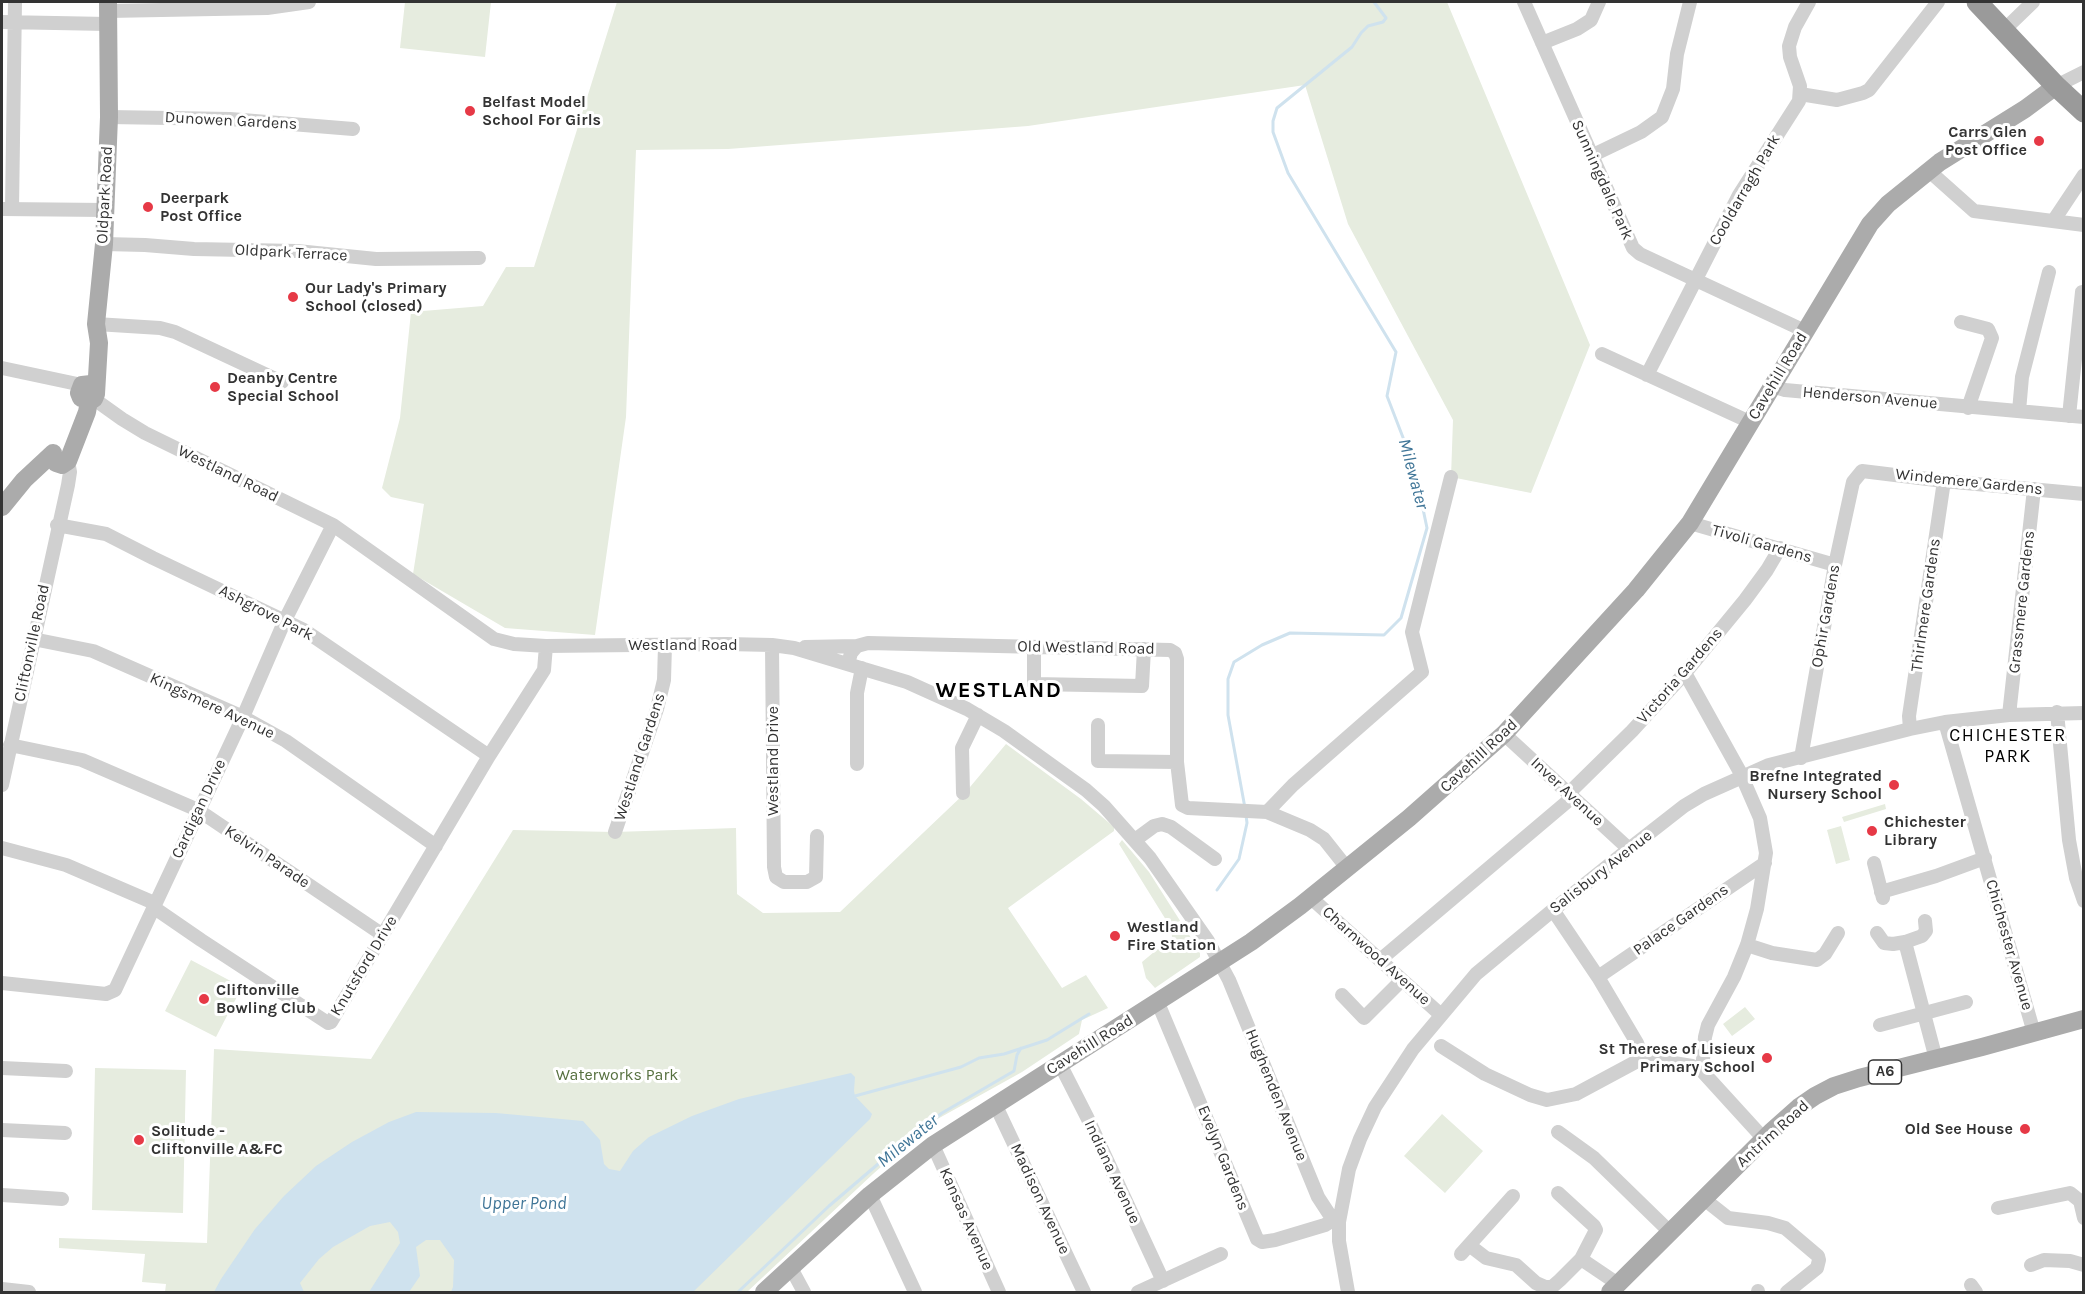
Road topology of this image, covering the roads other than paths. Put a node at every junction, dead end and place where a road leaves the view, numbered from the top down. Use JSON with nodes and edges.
{"nodes":[{"id":1,"x":15,"y":2,"type":"edge"},
{"id":2,"x":309,"y":2,"type":"edge"},
{"id":3,"x":1524,"y":2,"type":"edge"},
{"id":4,"x":1599,"y":2,"type":"edge"},
{"id":5,"x":1690,"y":2,"type":"edge"},
{"id":6,"x":1809,"y":2,"type":"edge"},
{"id":7,"x":1938,"y":2,"type":"edge"},
{"id":8,"x":1977,"y":2,"type":"edge"},
{"id":9,"x":2033,"y":2,"type":"edge"},
{"id":10,"x":108,"y":12,"type":"edge"},
{"id":11,"x":8,"y":22,"type":"edge"},
{"id":12,"x":2004,"y":30,"type":"junction"},
{"id":13,"x":1542,"y":43,"type":"junction"},
{"id":14,"x":2084,"y":72,"type":"edge"},
{"id":15,"x":2056,"y":86,"type":"junction"},
{"id":16,"x":1800,"y":94,"type":"junction"},
{"id":17,"x":2084,"y":112,"type":"edge"},
{"id":18,"x":109,"y":117,"type":"junction"},
{"id":19,"x":353,"y":129,"type":"dead end"},
{"id":20,"x":1591,"y":156,"type":"junction"},
{"id":21,"x":1928,"y":170,"type":"junction"},
{"id":22,"x":2084,"y":175,"type":"edge"},
{"id":23,"x":7,"y":209,"type":"edge"},
{"id":24,"x":105,"y":210,"type":"junction"},
{"id":25,"x":2054,"y":220,"type":"junction"},
{"id":26,"x":2084,"y":225,"type":"edge"},
{"id":27,"x":104,"y":244,"type":"junction"},
{"id":28,"x":479,"y":258,"type":"dead end"},
{"id":29,"x":2049,"y":272,"type":"dead end"},
{"id":30,"x":1694,"y":280,"type":"junction"},
{"id":31,"x":2082,"y":292,"type":"dead end"},
{"id":32,"x":1961,"y":322,"type":"dead end"},
{"id":33,"x":96,"y":324,"type":"junction"},
{"id":34,"x":1805,"y":332,"type":"junction"},
{"id":35,"x":1602,"y":354,"type":"dead end"},
{"id":36,"x":2,"y":368,"type":"edge"},
{"id":37,"x":1647,"y":375,"type":"junction"},
{"id":38,"x":282,"y":382,"type":"dead end"},
{"id":39,"x":1772,"y":386,"type":"junction"},
{"id":40,"x":88,"y":393,"type":"junction"},
{"id":41,"x":1968,"y":408,"type":"junction"},
{"id":42,"x":2019,"y":411,"type":"junction"},
{"id":43,"x":2069,"y":416,"type":"junction"},
{"id":44,"x":2084,"y":417,"type":"edge"},
{"id":45,"x":1750,"y":422,"type":"junction"},
{"id":46,"x":62,"y":456,"type":"junction"},
{"id":47,"x":1857,"y":476,"type":"joint"},
{"id":48,"x":1451,"y":477,"type":"dead end"},
{"id":49,"x":1944,"y":482,"type":"junction"},
{"id":50,"x":2034,"y":489,"type":"junction"},
{"id":51,"x":2084,"y":494,"type":"edge"},
{"id":52,"x":8,"y":501,"type":"edge"},
{"id":53,"x":1690,"y":523,"type":"junction"},
{"id":54,"x":57,"y":525,"type":"junction"},
{"id":55,"x":333,"y":525,"type":"junction"},
{"id":56,"x":1780,"y":548,"type":"junction"},
{"id":57,"x":1835,"y":565,"type":"junction"},
{"id":58,"x":285,"y":620,"type":"junction"},
{"id":59,"x":33,"y":639,"type":"junction"},
{"id":60,"x":665,"y":645,"type":"junction"},
{"id":61,"x":772,"y":645,"type":"junction"},
{"id":62,"x":546,"y":646,"type":"junction"},
{"id":63,"x":857,"y":646,"type":"junction"},
{"id":64,"x":1034,"y":647,"type":"junction"},
{"id":65,"x":794,"y":648,"type":"junction"},
{"id":66,"x":1144,"y":649,"type":"junction"},
{"id":67,"x":855,"y":666,"type":"junction"},
{"id":68,"x":1685,"y":674,"type":"junction"},
{"id":69,"x":2057,"y":712,"type":"junction"},
{"id":70,"x":2084,"y":713,"type":"edge"},
{"id":71,"x":978,"y":715,"type":"junction"},
{"id":72,"x":2009,"y":715,"type":"junction"},
{"id":73,"x":243,"y":717,"type":"junction"},
{"id":74,"x":1945,"y":722,"type":"junction"},
{"id":75,"x":1098,"y":725,"type":"dead end"},
{"id":76,"x":1910,"y":729,"type":"junction"},
{"id":77,"x":1504,"y":734,"type":"junction"},
{"id":78,"x":10,"y":745,"type":"junction"},
{"id":79,"x":489,"y":756,"type":"junction"},
{"id":80,"x":1801,"y":758,"type":"junction"},
{"id":81,"x":1177,"y":762,"type":"junction"},
{"id":82,"x":857,"y":764,"type":"dead end"},
{"id":83,"x":1742,"y":777,"type":"junction"},
{"id":84,"x":2,"y":785,"type":"edge"},
{"id":85,"x":963,"y":793,"type":"dead end"},
{"id":86,"x":1569,"y":795,"type":"junction"},
{"id":87,"x":198,"y":810,"type":"junction"},
{"id":88,"x":1267,"y":812,"type":"junction"},
{"id":89,"x":615,"y":832,"type":"dead end"},
{"id":90,"x":817,"y":836,"type":"dead end"},
{"id":91,"x":1135,"y":840,"type":"junction"},
{"id":92,"x":436,"y":846,"type":"junction"},
{"id":93,"x":2,"y":848,"type":"edge"},
{"id":94,"x":1629,"y":849,"type":"junction"},
{"id":95,"x":1985,"y":858,"type":"junction"},
{"id":96,"x":1215,"y":859,"type":"dead end"},
{"id":97,"x":1765,"y":863,"type":"junction"},
{"id":98,"x":1874,"y":863,"type":"dead end"},
{"id":99,"x":1347,"y":868,"type":"junction"},
{"id":100,"x":1310,"y":897,"type":"junction"},
{"id":101,"x":2084,"y":902,"type":"edge"},
{"id":102,"x":153,"y":907,"type":"junction"},
{"id":103,"x":1553,"y":910,"type":"junction"},
{"id":104,"x":1925,"y":921,"type":"dead end"},
{"id":105,"x":1838,"y":933,"type":"dead end"},
{"id":106,"x":1878,"y":933,"type":"dead end"},
{"id":107,"x":383,"y":935,"type":"junction"},
{"id":108,"x":1905,"y":942,"type":"junction"},
{"id":109,"x":1747,"y":945,"type":"junction"},
{"id":110,"x":1380,"y":960,"type":"junction"},
{"id":111,"x":1219,"y":962,"type":"junction"},
{"id":112,"x":1598,"y":977,"type":"junction"},
{"id":113,"x":1401,"y":980,"type":"junction"},
{"id":114,"x":2,"y":982,"type":"edge"},
{"id":115,"x":1342,"y":995,"type":"dead end"},
{"id":116,"x":1966,"y":1002,"type":"dead end"},
{"id":117,"x":1158,"y":1003,"type":"junction"},
{"id":118,"x":1923,"y":1012,"type":"junction"},
{"id":119,"x":1441,"y":1015,"type":"junction"},
{"id":120,"x":2084,"y":1019,"type":"edge"},
{"id":121,"x":1880,"y":1025,"type":"dead end"},
{"id":122,"x":2034,"y":1033,"type":"junction"},
{"id":123,"x":1441,"y":1046,"type":"dead end"},
{"id":124,"x":1643,"y":1058,"type":"junction"},
{"id":125,"x":1936,"y":1059,"type":"junction"},
{"id":126,"x":1060,"y":1064,"type":"junction"},
{"id":127,"x":2,"y":1068,"type":"edge"},
{"id":128,"x":66,"y":1071,"type":"dead end"},
{"id":129,"x":1702,"y":1071,"type":"junction"},
{"id":130,"x":996,"y":1106,"type":"junction"},
{"id":131,"x":2,"y":1130,"type":"edge"},
{"id":132,"x":1558,"y":1132,"type":"dead end"},
{"id":133,"x":65,"y":1133,"type":"dead end"},
{"id":134,"x":1764,"y":1139,"type":"junction"},
{"id":135,"x":933,"y":1145,"type":"junction"},
{"id":136,"x":1558,"y":1193,"type":"dead end"},
{"id":137,"x":870,"y":1195,"type":"junction"},
{"id":138,"x":2,"y":1196,"type":"edge"},
{"id":139,"x":1513,"y":1196,"type":"dead end"},
{"id":140,"x":62,"y":1199,"type":"dead end"},
{"id":141,"x":1704,"y":1199,"type":"junction"},
{"id":142,"x":1998,"y":1208,"type":"dead end"},
{"id":143,"x":2084,"y":1218,"type":"edge"},
{"id":144,"x":1336,"y":1221,"type":"junction"},
{"id":145,"x":1670,"y":1232,"type":"junction"},
{"id":146,"x":1221,"y":1254,"type":"dead end"},
{"id":147,"x":1581,"y":1259,"type":"junction"},
{"id":148,"x":2031,"y":1264,"type":"dead end"},
{"id":149,"x":2084,"y":1264,"type":"edge"},
{"id":150,"x":790,"y":1268,"type":"junction"},
{"id":151,"x":1164,"y":1281,"type":"junction"},
{"id":152,"x":1614,"y":1288,"type":"edge"},
{"id":153,"x":2,"y":1289,"type":"edge"},
{"id":154,"x":29,"y":1293,"type":"edge"},
{"id":155,"x":764,"y":1293,"type":"edge"},
{"id":156,"x":804,"y":1293,"type":"edge"},
{"id":157,"x":915,"y":1293,"type":"edge"},
{"id":158,"x":999,"y":1293,"type":"edge"},
{"id":159,"x":1084,"y":1293,"type":"edge"},
{"id":160,"x":1138,"y":1293,"type":"edge"},
{"id":161,"x":1348,"y":1293,"type":"edge"},
{"id":162,"x":1787,"y":1293,"type":"edge"}],
"edges":[{"from":1,"to":11,"type":"street"},
{"from":2,"to":10,"type":"street"},
{"from":3,"to":13,"type":"street","name":"Sunningdale Park"},
{"from":4,"to":13,"type":"street"},
{"from":5,"to":20,"type":"street"},
{"from":6,"to":16,"type":"street"},
{"from":7,"to":16,"type":"street"},
{"from":8,"to":12,"type":"highway"},
{"from":9,"to":12,"type":"street"},
{"from":10,"to":11,"type":"street"},
{"from":10,"to":18,"type":"main road","name":"Oldpark Road"},
{"from":11,"to":23,"type":"street"},
{"from":12,"to":15,"type":"highway"},
{"from":13,"to":20,"type":"street","name":"Sunningdale Park"},
{"from":14,"to":15,"type":"street"},
{"from":15,"to":17,"type":"highway"},
{"from":15,"to":21,"type":"main road","name":"Cavehill Road"},
{"from":16,"to":30,"type":"street","name":"Cooldarragh Park"},
{"from":18,"to":19,"type":"street","name":"Dunowen Gardens"},
{"from":18,"to":24,"type":"main road","name":"Oldpark Road"},
{"from":20,"to":30,"type":"street","name":"Sunningdale Park"},
{"from":21,"to":25,"type":"street"},
{"from":21,"to":34,"type":"main road","name":"Cavehill Road"},
{"from":22,"to":25,"type":"street"},
{"from":23,"to":24,"type":"street"},
{"from":24,"to":27,"type":"main road","name":"Oldpark Road"},
{"from":25,"to":26,"type":"street"},
{"from":27,"to":28,"type":"street","name":"Oldpark Terrace"},
{"from":27,"to":33,"type":"main road","name":"Oldpark Road"},
{"from":29,"to":42,"type":"street"},
{"from":30,"to":34,"type":"street","name":"Sunningdale Park"},
{"from":30,"to":37,"type":"street","name":"Cooldarragh Park"},
{"from":31,"to":43,"type":"street"},
{"from":32,"to":41,"type":"street"},
{"from":33,"to":38,"type":"street"},
{"from":33,"to":40,"type":"main road","name":"Oldpark Road"},
{"from":34,"to":39,"type":"main road","name":"Cavehill Road"},
{"from":35,"to":37,"type":"street"},
{"from":36,"to":40,"type":"street"},
{"from":37,"to":45,"type":"street"},
{"from":39,"to":41,"type":"street","name":"Henderson Avenue"},
{"from":39,"to":45,"type":"main road","name":"Cavehill Road"},
{"from":40,"to":46,"type":"main road","name":"Cliftonville Road"},
{"from":40,"to":55,"type":"street","name":"Westland Road"},
{"from":41,"to":42,"type":"street","name":"Henderson Avenue"},
{"from":42,"to":43,"type":"street","name":"Henderson Avenue"},
{"from":43,"to":44,"type":"street","name":"Henderson Avenue"},
{"from":45,"to":53,"type":"main road","name":"Cavehill Road"},
{"from":46,"to":52,"type":"main road"},
{"from":46,"to":54,"type":"street","name":"Cliftonville Road"},
{"from":47,"to":49,"type":"street","name":"Windemere Gardens"},
{"from":47,"to":57,"type":"street","name":"Ophir Gardens"},
{"from":48,"to":88,"type":"street"},
{"from":49,"to":50,"type":"street","name":"Windemere Gardens"},
{"from":49,"to":76,"type":"street","name":"Thirlmere Gardens"},
{"from":50,"to":51,"type":"street","name":"Windemere Gardens"},
{"from":50,"to":72,"type":"street","name":"Grassmere Gardens"},
{"from":53,"to":56,"type":"street","name":"Tivoli Gardens"},
{"from":53,"to":77,"type":"main road","name":"Cavehill Road"},
{"from":54,"to":58,"type":"street","name":"Ashgrove Park"},
{"from":54,"to":59,"type":"street","name":"Cliftonville Road"},
{"from":55,"to":58,"type":"street","name":"Cardigan Drive"},
{"from":55,"to":62,"type":"street","name":"Westland Road"},
{"from":56,"to":57,"type":"street","name":"Tivoli Gardens"},
{"from":56,"to":68,"type":"street","name":"Victoria Gardens"},
{"from":57,"to":80,"type":"street","name":"Ophir Gardens"},
{"from":58,"to":73,"type":"street","name":"Cardigan Drive"},
{"from":58,"to":79,"type":"street","name":"Ashgrove Park"},
{"from":59,"to":73,"type":"street","name":"Kingsmere Avenue"},
{"from":59,"to":78,"type":"street","name":"Cliftonville Road"},
{"from":60,"to":61,"type":"street","name":"Westland Road"},
{"from":60,"to":62,"type":"street","name":"Westland Road"},
{"from":60,"to":89,"type":"street","name":"Westland Gardens"},
{"from":61,"to":65,"type":"street","name":"Westland Road"},
{"from":61,"to":90,"type":"street","name":"Westland Drive"},
{"from":62,"to":79,"type":"street","name":"Knutsford Drive"},
{"from":63,"to":64,"type":"street","name":"Old Westland Road"},
{"from":63,"to":65,"type":"street","name":"Old Westland Road"},
{"from":63,"to":67,"type":"street"},
{"from":64,"to":66,"type":"street","name":"Old Westland Road"},
{"from":64,"to":66,"type":"street"},
{"from":65,"to":67,"type":"street","name":"Westland Road"},
{"from":66,"to":81,"type":"street","name":"Old Westland Road"},
{"from":67,"to":71,"type":"street","name":"Westland Road"},
{"from":67,"to":82,"type":"street"},
{"from":68,"to":83,"type":"street"},
{"from":68,"to":86,"type":"street","name":"Victoria Gardens"},
{"from":69,"to":70,"type":"street","name":"Salisbury Avenue"},
{"from":69,"to":72,"type":"street","name":"Salisbury Avenue"},
{"from":69,"to":101,"type":"street"},
{"from":71,"to":85,"type":"street"},
{"from":71,"to":91,"type":"street","name":"Westland Road"},
{"from":72,"to":74,"type":"street","name":"Salisbury Avenue"},
{"from":73,"to":87,"type":"street","name":"Cardigan Drive"},
{"from":73,"to":92,"type":"street","name":"Kingsmere Avenue"},
{"from":74,"to":76,"type":"street","name":"Salisbury Avenue"},
{"from":74,"to":95,"type":"street","name":"Chichester Avenue"},
{"from":75,"to":81,"type":"street"},
{"from":76,"to":80,"type":"street","name":"Salisbury Avenue"},
{"from":77,"to":86,"type":"street","name":"Inver Avenue"},
{"from":77,"to":99,"type":"main road","name":"Cavehill Road"},
{"from":78,"to":84,"type":"street","name":"Cliftonville Road"},
{"from":78,"to":87,"type":"street","name":"Kelvin Parade"},
{"from":79,"to":92,"type":"street","name":"Knutsford Drive"},
{"from":80,"to":83,"type":"street","name":"Salisbury Avenue"},
{"from":81,"to":88,"type":"street","name":"Old Westland Road"},
{"from":83,"to":94,"type":"street","name":"Salisbury Avenue"},
{"from":83,"to":97,"type":"street"},
{"from":86,"to":94,"type":"street","name":"Inver Avenue"},
{"from":86,"to":110,"type":"street","name":"Victoria Gardens"},
{"from":87,"to":102,"type":"street","name":"Cardigan Drive"},
{"from":87,"to":107,"type":"street","name":"Kelvin Parade"},
{"from":88,"to":99,"type":"street","name":"Old Westland Road"},
{"from":91,"to":96,"type":"street"},
{"from":91,"to":111,"type":"street","name":"Westland Road"},
{"from":92,"to":107,"type":"street","name":"Knutsford Drive"},
{"from":93,"to":102,"type":"street","name":"Knutsford Drive"},
{"from":94,"to":103,"type":"street","name":"Salisbury Avenue"},
{"from":95,"to":98,"type":"street"},
{"from":95,"to":122,"type":"street","name":"Chichester Avenue"},
{"from":97,"to":109,"type":"street"},
{"from":97,"to":112,"type":"street","name":"Palace Gardens"},
{"from":99,"to":100,"type":"main road","name":"Cavehill Road"},
{"from":100,"to":110,"type":"street","name":"Charnwood Avenue"},
{"from":100,"to":111,"type":"main road","name":"Cavehill Road"},
{"from":102,"to":107,"type":"street","name":"Knutsford Drive"},
{"from":102,"to":114,"type":"street","name":"Cardigan Drive"},
{"from":103,"to":112,"type":"street"},
{"from":103,"to":119,"type":"street","name":"Salisbury Avenue"},
{"from":104,"to":108,"type":"street"},
{"from":105,"to":109,"type":"street"},
{"from":106,"to":108,"type":"street"},
{"from":108,"to":118,"type":"street"},
{"from":109,"to":129,"type":"street"},
{"from":110,"to":113,"type":"street","name":"Charnwood Avenue"},
{"from":111,"to":117,"type":"main road","name":"Cavehill Road"},
{"from":111,"to":144,"type":"street","name":"Hughenden Avenue"},
{"from":112,"to":124,"type":"street"},
{"from":113,"to":115,"type":"street"},
{"from":113,"to":119,"type":"street","name":"Charnwood Avenue"},
{"from":116,"to":118,"type":"street"},
{"from":117,"to":126,"type":"main road","name":"Cavehill Road"},
{"from":117,"to":144,"type":"street","name":"Evelyn Gardens"},
{"from":118,"to":121,"type":"street"},
{"from":118,"to":125,"type":"street"},
{"from":119,"to":144,"type":"street","name":"Salisbury Avenue"},
{"from":120,"to":122,"type":"main road","name":"Antrim Road","number":"A6"},
{"from":122,"to":125,"type":"main road","name":"Antrim Road","number":"A6"},
{"from":123,"to":124,"type":"street"},
{"from":124,"to":129,"type":"street"},
{"from":125,"to":134,"type":"main road","name":"Antrim Road","number":"A6"},
{"from":126,"to":130,"type":"main road","name":"Cavehill Road"},
{"from":126,"to":151,"type":"street","name":"Indiana Avenue"},
{"from":127,"to":128,"type":"street"},
{"from":129,"to":134,"type":"street"},
{"from":130,"to":135,"type":"main road","name":"Cavehill Road"},
{"from":130,"to":159,"type":"street","name":"Madison Avenue"},
{"from":131,"to":133,"type":"street"},
{"from":132,"to":145,"type":"street"},
{"from":134,"to":141,"type":"main road","name":"Antrim Road","number":"A6"},
{"from":135,"to":137,"type":"main road","name":"Cavehill Road"},
{"from":135,"to":158,"type":"street","name":"Kansas Avenue"},
{"from":136,"to":147,"type":"street"},
{"from":137,"to":150,"type":"main road","name":"Cavehill Road"},
{"from":137,"to":157,"type":"street"},
{"from":138,"to":140,"type":"street"},
{"from":139,"to":147,"type":"street"},
{"from":141,"to":145,"type":"main road","name":"Antrim Road","number":"A6"},
{"from":141,"to":162,"type":"street"},
{"from":142,"to":143,"type":"street"},
{"from":144,"to":161,"type":"street","name":"Salisbury Avenue"},
{"from":145,"to":152,"type":"main road","name":"Antrim Road","number":"A6"},
{"from":146,"to":151,"type":"street"},
{"from":147,"to":152,"type":"street"},
{"from":148,"to":149,"type":"street"},
{"from":150,"to":155,"type":"main road","name":"Cavehill Road"},
{"from":150,"to":156,"type":"street"},
{"from":151,"to":160,"type":"street"},
{"from":153,"to":154,"type":"street"}]}
